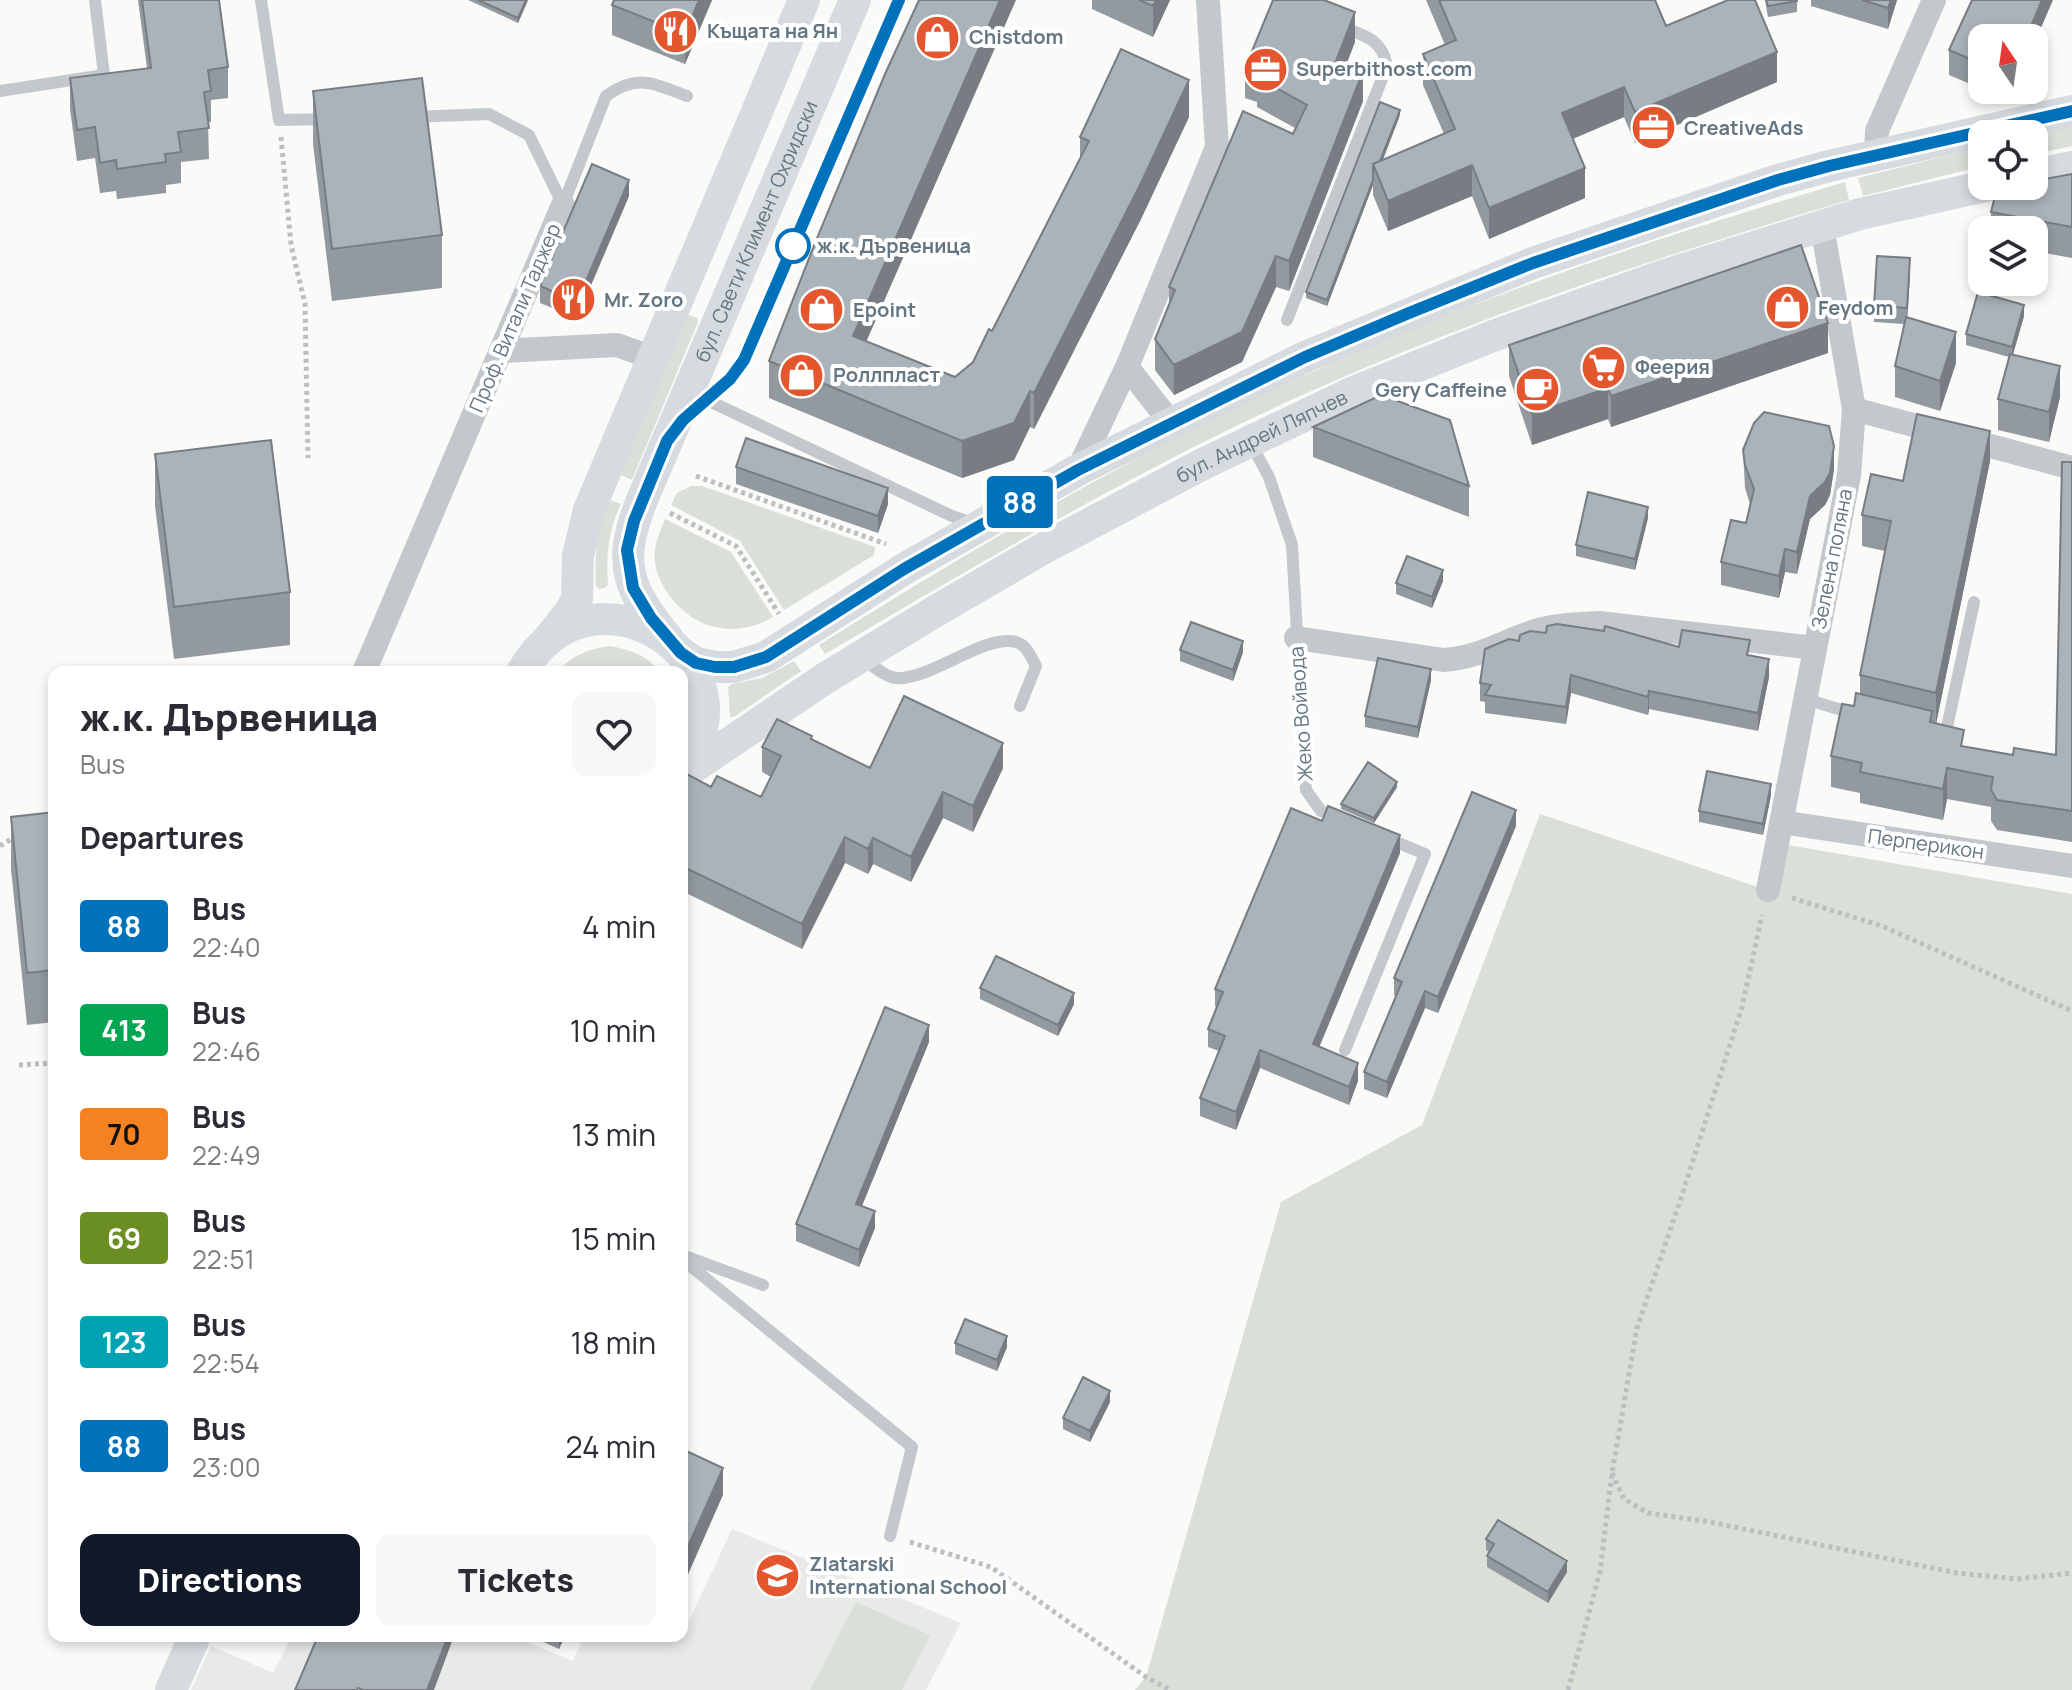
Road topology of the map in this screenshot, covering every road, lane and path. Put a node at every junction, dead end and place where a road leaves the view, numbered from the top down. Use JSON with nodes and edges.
{"nodes":[{"id":1,"x":95,"y":0,"type":"edge"},
{"id":2,"x":261,"y":0,"type":"edge"},
{"id":3,"x":804,"y":0,"type":"edge"},
{"id":4,"x":855,"y":0,"type":"edge"},
{"id":5,"x":900,"y":0,"type":"edge"},
{"id":6,"x":1208,"y":0,"type":"edge"},
{"id":7,"x":1934,"y":0,"type":"edge"},
{"id":8,"x":1328,"y":21,"type":"edge"},
{"id":9,"x":0,"y":91,"type":"edge"},
{"id":10,"x":687,"y":96,"type":"dead end"},
{"id":11,"x":2072,"y":111,"type":"edge"},
{"id":12,"x":399,"y":117,"type":"edge"},
{"id":13,"x":339,"y":119,"type":"edge"},
{"id":14,"x":279,"y":120,"type":"junction"},
{"id":15,"x":1876,"y":155,"type":"junction"},
{"id":16,"x":2072,"y":167,"type":"edge"},
{"id":17,"x":2048,"y":172,"type":"edge"},
{"id":18,"x":1968,"y":190,"type":"edge"},
{"id":19,"x":563,"y":205,"type":"junction"},
{"id":20,"x":1822,"y":226,"type":"junction"},
{"id":21,"x":1287,"y":320,"type":"dead end"},
{"id":22,"x":501,"y":351,"type":"junction"},
{"id":23,"x":653,"y":358,"type":"junction"},
{"id":24,"x":1127,"y":367,"type":"junction"},
{"id":25,"x":707,"y":400,"type":"junction"},
{"id":26,"x":1854,"y":409,"type":"junction"},
{"id":27,"x":1171,"y":423,"type":"junction"},
{"id":28,"x":667,"y":441,"type":"junction"},
{"id":29,"x":1250,"y":442,"type":"junction"},
{"id":30,"x":308,"y":458,"type":"dead end"},
{"id":31,"x":2072,"y":468,"type":"edge"},
{"id":32,"x":1078,"y":470,"type":"junction"},
{"id":33,"x":696,"y":476,"type":"dead end"},
{"id":34,"x":662,"y":509,"type":"dead end"},
{"id":35,"x":978,"y":526,"type":"junction"},
{"id":36,"x":899,"y":548,"type":"dead end"},
{"id":37,"x":1974,"y":602,"type":"dead end"},
{"id":38,"x":784,"y":621,"type":"dead end"},
{"id":39,"x":1296,"y":638,"type":"junction"},
{"id":40,"x":547,"y":641,"type":"junction"},
{"id":41,"x":674,"y":646,"type":"junction"},
{"id":42,"x":1815,"y":648,"type":"junction"},
{"id":43,"x":861,"y":657,"type":"junction"},
{"id":44,"x":367,"y":666,"type":"edge"},
{"id":45,"x":526,"y":666,"type":"edge"},
{"id":46,"x":688,"y":666,"type":"edge"},
{"id":47,"x":688,"y":666,"type":"edge"},
{"id":48,"x":1805,"y":699,"type":"junction"},
{"id":49,"x":1020,"y":706,"type":"dead end"},
{"id":50,"x":1874,"y":719,"type":"edge"},
{"id":51,"x":1916,"y":730,"type":"edge"},
{"id":52,"x":688,"y":758,"type":"edge"},
{"id":53,"x":688,"y":771,"type":"edge"},
{"id":54,"x":1347,"y":822,"type":"edge"},
{"id":55,"x":1781,"y":822,"type":"junction"},
{"id":56,"x":1373,"y":833,"type":"edge"},
{"id":57,"x":19,"y":834,"type":"edge"},
{"id":58,"x":0,"y":846,"type":"edge"},
{"id":59,"x":2072,"y":866,"type":"edge"},
{"id":60,"x":1768,"y":890,"type":"junction"},
{"id":61,"x":2072,"y":1011,"type":"edge"},
{"id":62,"x":1345,"y":1050,"type":"dead end"},
{"id":63,"x":48,"y":1063,"type":"edge"},
{"id":64,"x":19,"y":1065,"type":"dead end"},
{"id":65,"x":688,"y":1259,"type":"edge"},
{"id":66,"x":688,"y":1262,"type":"edge"},
{"id":67,"x":763,"y":1285,"type":"dead end"},
{"id":68,"x":1612,"y":1473,"type":"junction"},
{"id":69,"x":890,"y":1536,"type":"joint"},
{"id":70,"x":2072,"y":1573,"type":"edge"},
{"id":71,"x":192,"y":1642,"type":"edge"},
{"id":72,"x":171,"y":1690,"type":"edge"},
{"id":73,"x":1170,"y":1690,"type":"edge"},
{"id":74,"x":1568,"y":1690,"type":"edge"}],
"edges":[{"from":1,"to":9,"type":"lane"},
{"from":2,"to":14,"type":"lane"},
{"from":3,"to":23,"type":"main road"},
{"from":4,"to":28,"type":"main road","name":"бул. Свети Климент Охридски"},
{"from":5,"to":25,"type":"lane"},
{"from":6,"to":24,"type":"street"},
{"from":7,"to":15,"type":"street"},
{"from":8,"to":21,"type":"lane"},
{"from":10,"to":19,"type":"lane"},
{"from":11,"to":15,"type":"main road"},
{"from":12,"to":19,"type":"lane","name":"Проф. Витали Таджер"},
{"from":13,"to":14,"type":"lane"},
{"from":14,"to":30,"type":"path"},
{"from":15,"to":27,"type":"main road"},
{"from":16,"to":17,"type":"main road"},
{"from":18,"to":20,"type":"main road","name":"бул. Андрей Ляпчев"},
{"from":19,"to":22,"type":"street","name":"Проф. Витали Таджер"},
{"from":20,"to":26,"type":"street","name":"Зелена поляна"},
{"from":20,"to":29,"type":"main road","name":"бул. Андрей Ляпчев"},
{"from":22,"to":23,"type":"street"},
{"from":22,"to":44,"type":"street","name":"Проф. Витали Таджер"},
{"from":23,"to":40,"type":"main road"},
{"from":24,"to":27,"type":"street"},
{"from":24,"to":32,"type":"street"},
{"from":25,"to":28,"type":"lane"},
{"from":25,"to":35,"type":"lane"},
{"from":26,"to":31,"type":"street"},
{"from":26,"to":42,"type":"street","name":"Зелена поляна"},
{"from":27,"to":32,"type":"main road"},
{"from":28,"to":41,"type":"main road","name":"бул. Свети Климент Охридски"},
{"from":29,"to":39,"type":"lane","name":"Жеко Войвода"},
{"from":29,"to":43,"type":"main road","name":"бул. Андрей Ляпчев"},
{"from":32,"to":35,"type":"main road"},
{"from":33,"to":36,"type":"path"},
{"from":34,"to":38,"type":"path"},
{"from":35,"to":41,"type":"main road"},
{"from":37,"to":51,"type":"lane"},
{"from":39,"to":42,"type":"street"},
{"from":39,"to":54,"type":"lane","name":"Жеко Войвода"},
{"from":40,"to":41,"type":"main road"},
{"from":40,"to":45,"type":"main road"},
{"from":41,"to":47,"type":"main road","name":"бул. Свети Климент Охридски"},
{"from":42,"to":48,"type":"street","name":"Зелена поляна"},
{"from":43,"to":49,"type":"lane"},
{"from":43,"to":53,"type":"main road","name":"бул. Андрей Ляпчев"},
{"from":46,"to":52,"type":"main road","name":"бул. Свети Климент Охридски"},
{"from":48,"to":50,"type":"lane"},
{"from":48,"to":55,"type":"street","name":"Зелена поляна"},
{"from":55,"to":59,"type":"street","name":"Перперикон"},
{"from":55,"to":60,"type":"street","name":"Зелена поляна"},
{"from":56,"to":62,"type":"lane"},
{"from":57,"to":58,"type":"path"},
{"from":60,"to":61,"type":"path"},
{"from":60,"to":68,"type":"path"},
{"from":63,"to":64,"type":"path"},
{"from":65,"to":67,"type":"lane"},
{"from":66,"to":69,"type":"lane"},
{"from":68,"to":70,"type":"path"},
{"from":68,"to":74,"type":"path"},
{"from":69,"to":73,"type":"path"},
{"from":71,"to":72,"type":"main road"}]}
